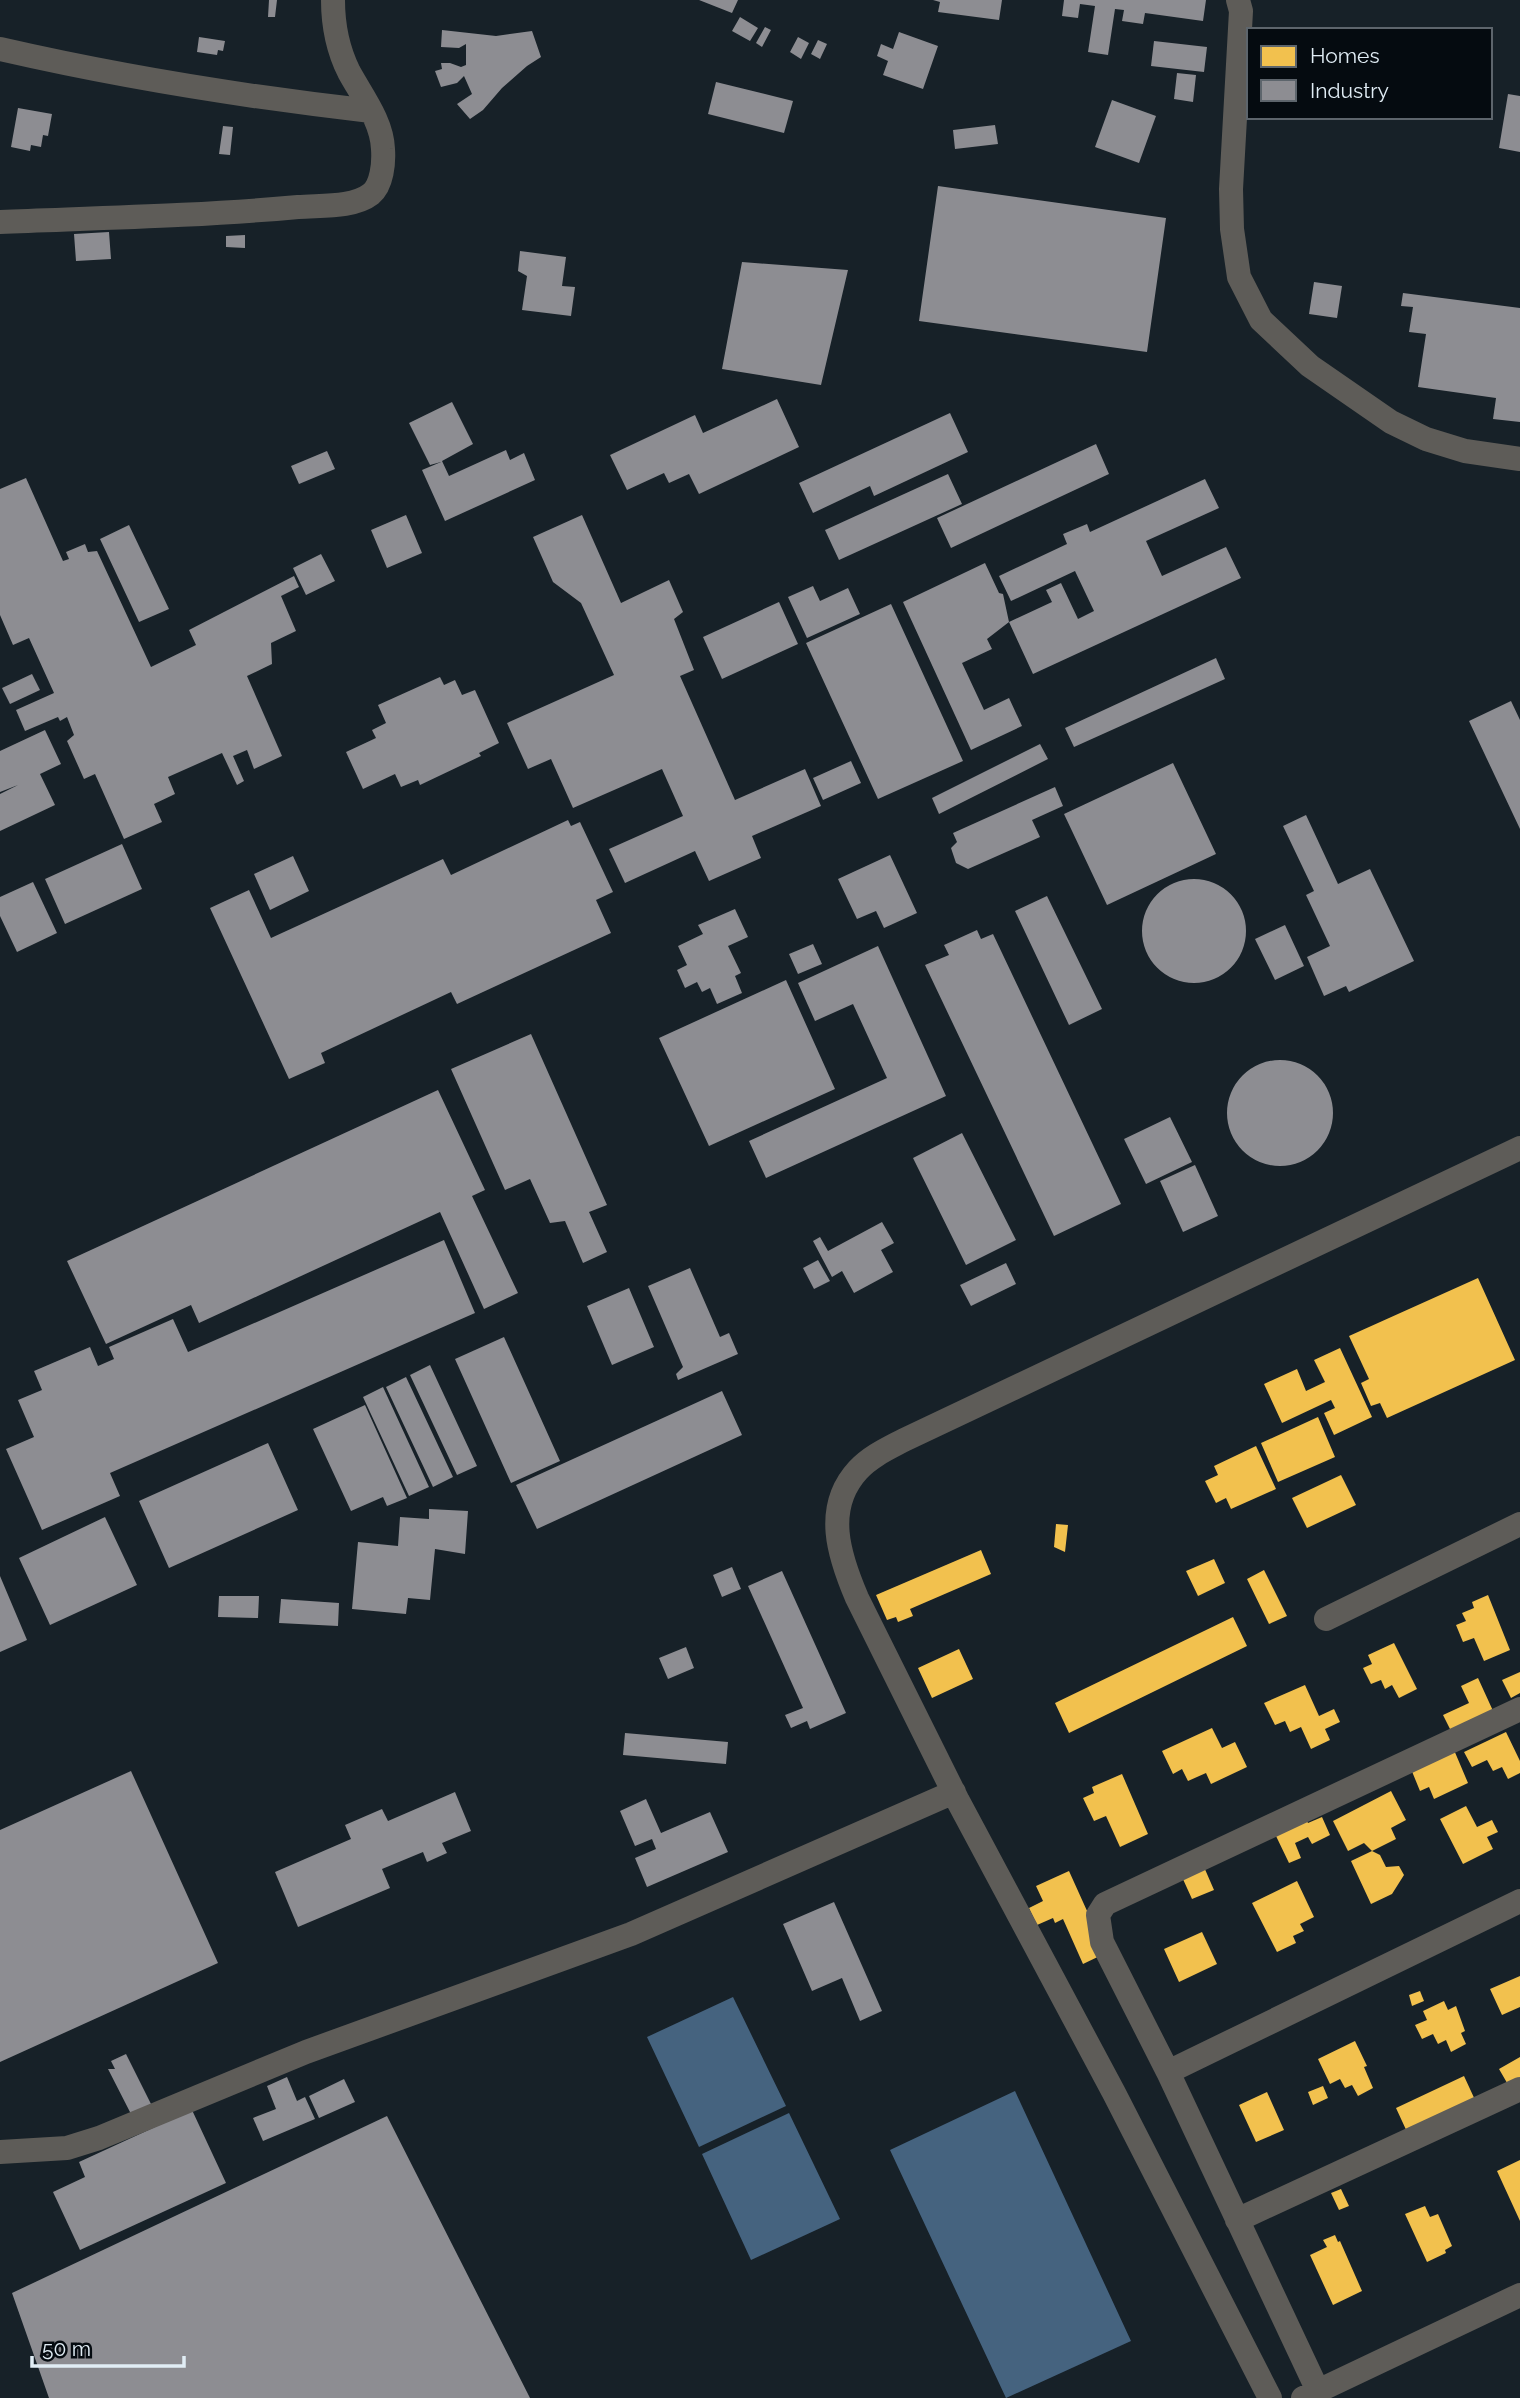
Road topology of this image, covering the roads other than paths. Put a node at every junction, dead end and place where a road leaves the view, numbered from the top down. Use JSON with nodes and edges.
{"nodes":[{"id":1,"x":333,"y":0,"type":"edge"},
{"id":2,"x":1238,"y":0,"type":"edge"},
{"id":3,"x":0,"y":49,"type":"edge"},
{"id":4,"x":371,"y":111,"type":"junction"},
{"id":5,"x":0,"y":222,"type":"edge"},
{"id":6,"x":1520,"y":459,"type":"edge"},
{"id":7,"x":1520,"y":1148,"type":"edge"},
{"id":8,"x":1520,"y":1524,"type":"edge"},
{"id":9,"x":1325,"y":1619,"type":"dead end"},
{"id":10,"x":1520,"y":1709,"type":"edge"},
{"id":11,"x":954,"y":1791,"type":"junction"},
{"id":12,"x":1520,"y":1901,"type":"edge"},
{"id":13,"x":1168,"y":2071,"type":"junction"},
{"id":14,"x":1520,"y":2089,"type":"edge"},
{"id":15,"x":0,"y":2152,"type":"edge"},
{"id":16,"x":1237,"y":2220,"type":"junction"},
{"id":17,"x":1520,"y":2295,"type":"edge"},
{"id":18,"x":1310,"y":2394,"type":"edge"},
{"id":19,"x":1270,"y":2398,"type":"edge"}],
"edges":[{"from":1,"to":4,"type":"street"},
{"from":2,"to":6,"type":"street"},
{"from":3,"to":4,"type":"street"},
{"from":4,"to":5,"type":"street"},
{"from":7,"to":11,"type":"street"},
{"from":8,"to":9,"type":"street"},
{"from":10,"to":13,"type":"street"},
{"from":11,"to":15,"type":"street"},
{"from":11,"to":19,"type":"street"},
{"from":12,"to":13,"type":"street"},
{"from":13,"to":16,"type":"street"},
{"from":14,"to":16,"type":"street"},
{"from":16,"to":18,"type":"street"},
{"from":17,"to":18,"type":"street"}]}
